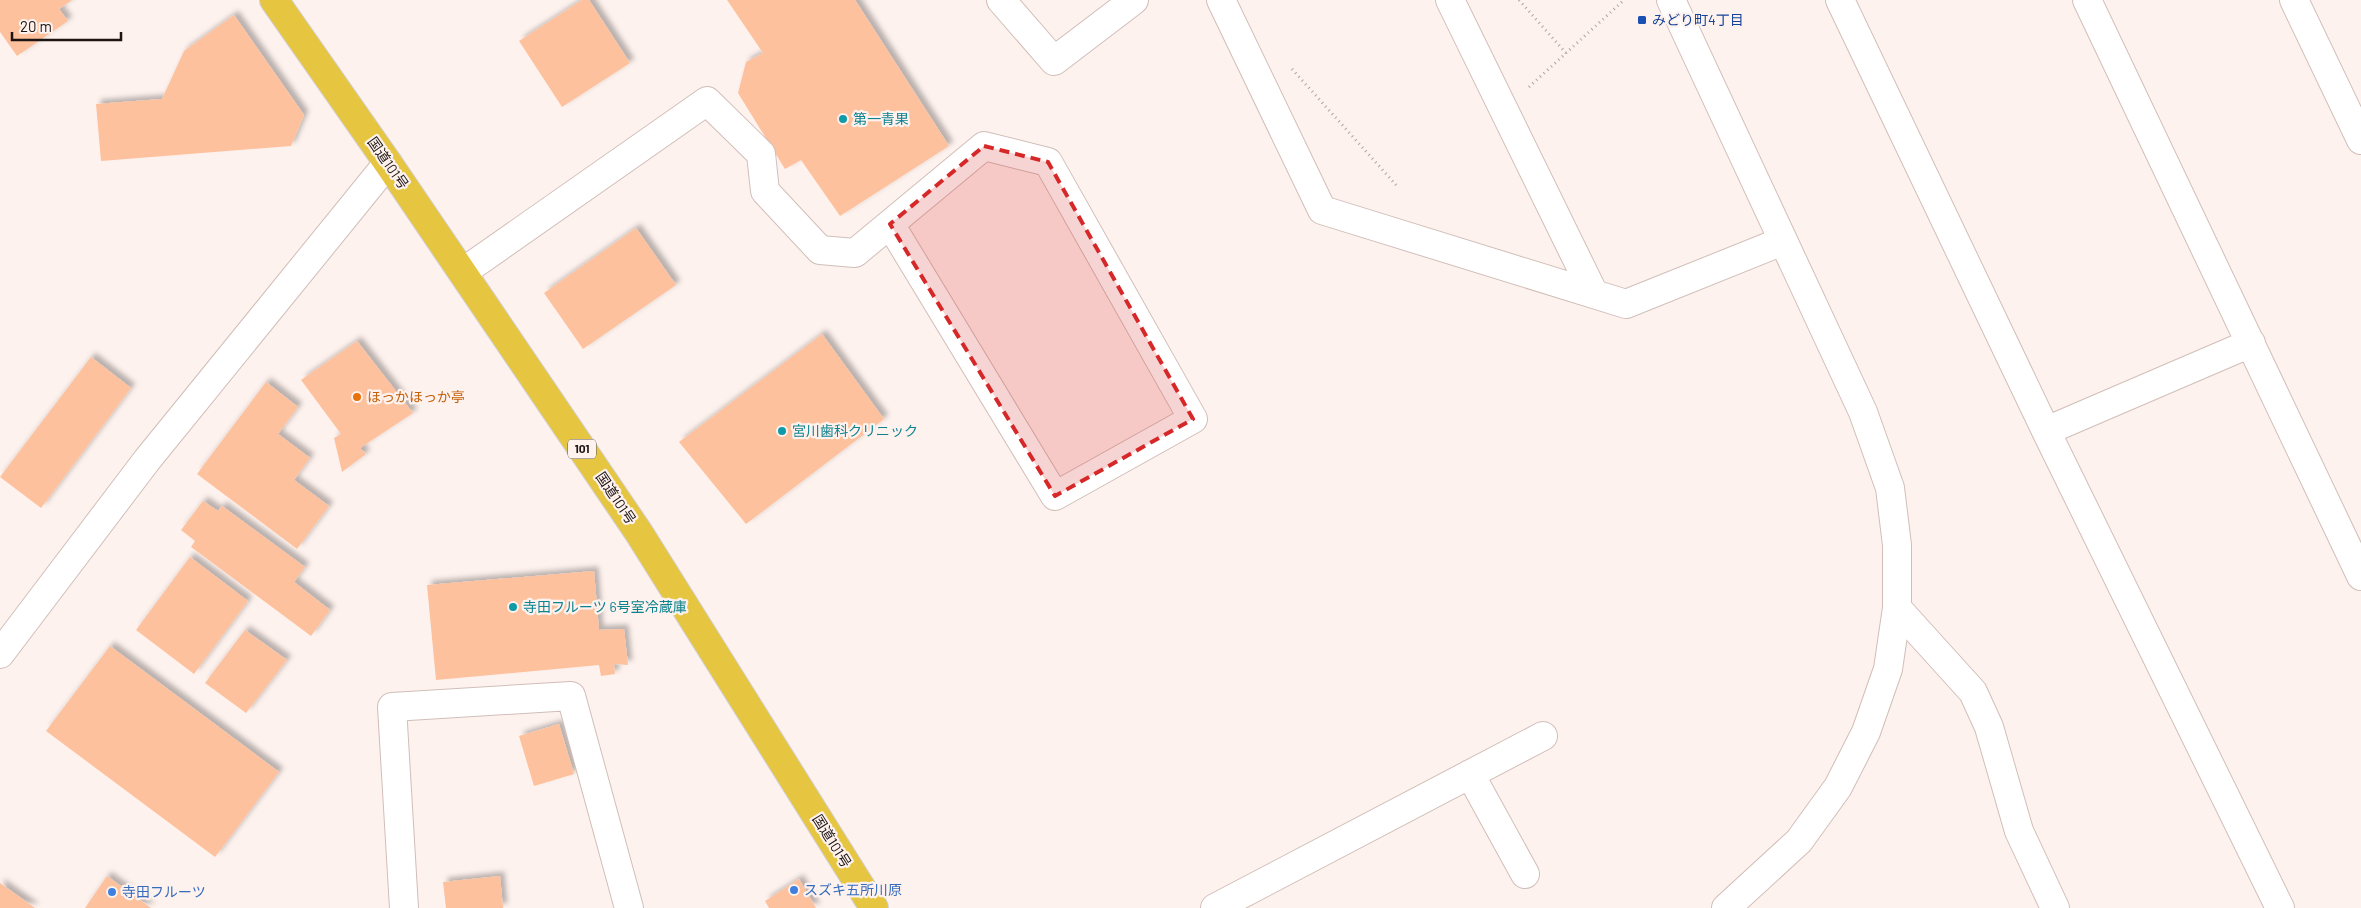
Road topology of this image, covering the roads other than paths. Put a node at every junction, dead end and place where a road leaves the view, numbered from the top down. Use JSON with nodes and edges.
{"nodes":[{"id":1,"x":274,"y":0,"type":"edge"},
{"id":2,"x":1001,"y":0,"type":"edge"},
{"id":3,"x":1134,"y":0,"type":"edge"},
{"id":4,"x":1221,"y":0,"type":"edge"},
{"id":5,"x":1450,"y":0,"type":"edge"},
{"id":6,"x":1671,"y":0,"type":"edge"},
{"id":7,"x":1840,"y":0,"type":"edge"},
{"id":8,"x":2086,"y":0,"type":"edge"},
{"id":9,"x":2294,"y":0,"type":"edge"},
{"id":10,"x":2361,"y":140,"type":"edge"},
{"id":11,"x":388,"y":163,"type":"junction"},
{"id":12,"x":890,"y":224,"type":"junction"},
{"id":13,"x":1783,"y":241,"type":"junction"},
{"id":14,"x":463,"y":272,"type":"junction"},
{"id":15,"x":1594,"y":294,"type":"junction"},
{"id":16,"x":2251,"y":343,"type":"junction"},
{"id":17,"x":2046,"y":431,"type":"junction"},
{"id":18,"x":2361,"y":576,"type":"edge"},
{"id":19,"x":1897,"y":608,"type":"junction"},
{"id":20,"x":0,"y":654,"type":"edge"},
{"id":21,"x":1543,"y":736,"type":"dead end"},
{"id":22,"x":1470,"y":774,"type":"junction"},
{"id":23,"x":1525,"y":874,"type":"dead end"},
{"id":24,"x":404,"y":908,"type":"edge"},
{"id":25,"x":628,"y":908,"type":"edge"},
{"id":26,"x":874,"y":908,"type":"edge"},
{"id":27,"x":1215,"y":908,"type":"edge"},
{"id":28,"x":1726,"y":908,"type":"edge"},
{"id":29,"x":2055,"y":908,"type":"edge"},
{"id":30,"x":2280,"y":908,"type":"edge"}],
"edges":[{"from":1,"to":11,"type":"highway","name":"国道101号","number":"101"},
{"from":2,"to":3,"type":"street"},
{"from":4,"to":15,"type":"street"},
{"from":5,"to":15,"type":"street"},
{"from":6,"to":13,"type":"street"},
{"from":7,"to":17,"type":"street"},
{"from":8,"to":16,"type":"street"},
{"from":9,"to":10,"type":"street"},
{"from":11,"to":14,"type":"highway","name":"国道101号","number":"101"},
{"from":11,"to":20,"type":"street"},
{"from":12,"to":12,"type":"street"},
{"from":12,"to":14,"type":"street"},
{"from":13,"to":15,"type":"street"},
{"from":13,"to":19,"type":"street"},
{"from":14,"to":26,"type":"highway","name":"国道101号","number":"101"},
{"from":16,"to":17,"type":"street"},
{"from":16,"to":18,"type":"street"},
{"from":17,"to":30,"type":"street"},
{"from":19,"to":28,"type":"street"},
{"from":19,"to":29,"type":"street"},
{"from":21,"to":22,"type":"street"},
{"from":22,"to":23,"type":"street"},
{"from":22,"to":27,"type":"street"},
{"from":24,"to":25,"type":"street"}]}
